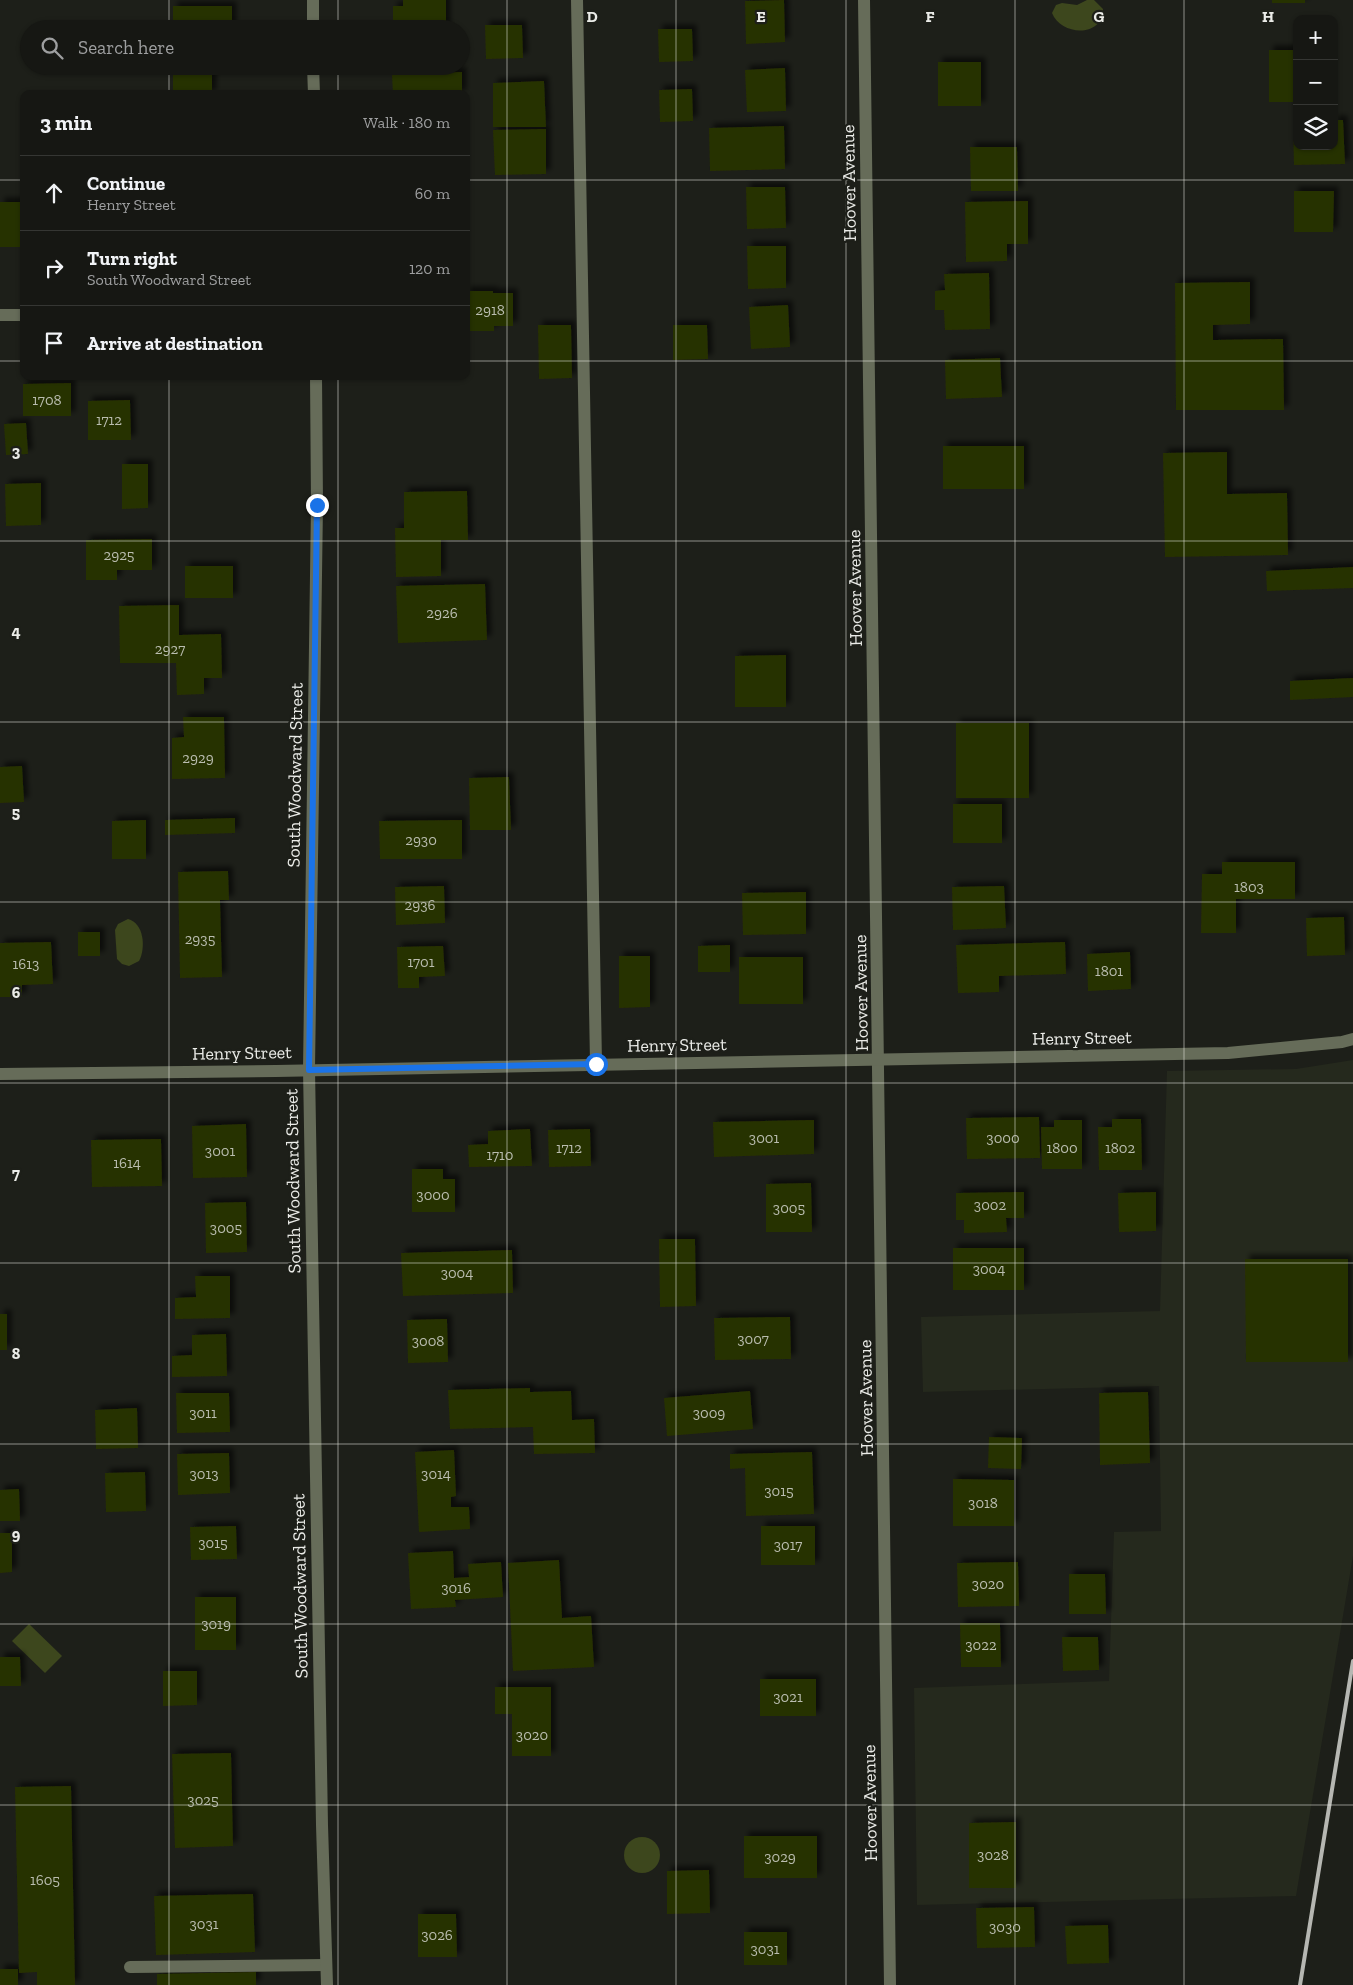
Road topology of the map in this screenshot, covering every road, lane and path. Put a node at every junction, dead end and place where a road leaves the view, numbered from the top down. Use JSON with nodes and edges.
{"nodes":[{"id":1,"x":312,"y":0,"type":"edge"},
{"id":2,"x":577,"y":0,"type":"edge"},
{"id":3,"x":864,"y":0,"type":"edge"},
{"id":4,"x":313,"y":20,"type":"edge"},
{"id":5,"x":313,"y":75,"type":"edge"},
{"id":6,"x":314,"y":90,"type":"edge"},
{"id":7,"x":0,"y":315,"type":"edge"},
{"id":8,"x":20,"y":315,"type":"edge"},
{"id":9,"x":316,"y":380,"type":"edge"},
{"id":10,"x":1353,"y":1039,"type":"edge"},
{"id":11,"x":879,"y":1059,"type":"junction"},
{"id":12,"x":596,"y":1064,"type":"junction"},
{"id":13,"x":309,"y":1070,"type":"junction"},
{"id":14,"x":0,"y":1074,"type":"edge"},
{"id":15,"x":326,"y":1965,"type":"junction"},
{"id":16,"x":130,"y":1967,"type":"dead end"},
{"id":17,"x":327,"y":1985,"type":"edge"},
{"id":18,"x":890,"y":1985,"type":"edge"}],
"edges":[{"from":1,"to":4,"type":"street"},
{"from":2,"to":12,"type":"street"},
{"from":3,"to":11,"type":"street","name":"Hoover Avenue"},
{"from":5,"to":6,"type":"street"},
{"from":7,"to":8,"type":"street"},
{"from":9,"to":13,"type":"street","name":"South Woodward Street"},
{"from":10,"to":11,"type":"street","name":"Henry Street"},
{"from":11,"to":12,"type":"street","name":"Henry Street"},
{"from":11,"to":18,"type":"street","name":"Hoover Avenue"},
{"from":12,"to":13,"type":"street","name":"Henry Street"},
{"from":13,"to":14,"type":"street","name":"Henry Street"},
{"from":13,"to":15,"type":"street","name":"South Woodward Street"},
{"from":15,"to":16,"type":"street"},
{"from":15,"to":17,"type":"street","name":"South Woodward Street"}]}
